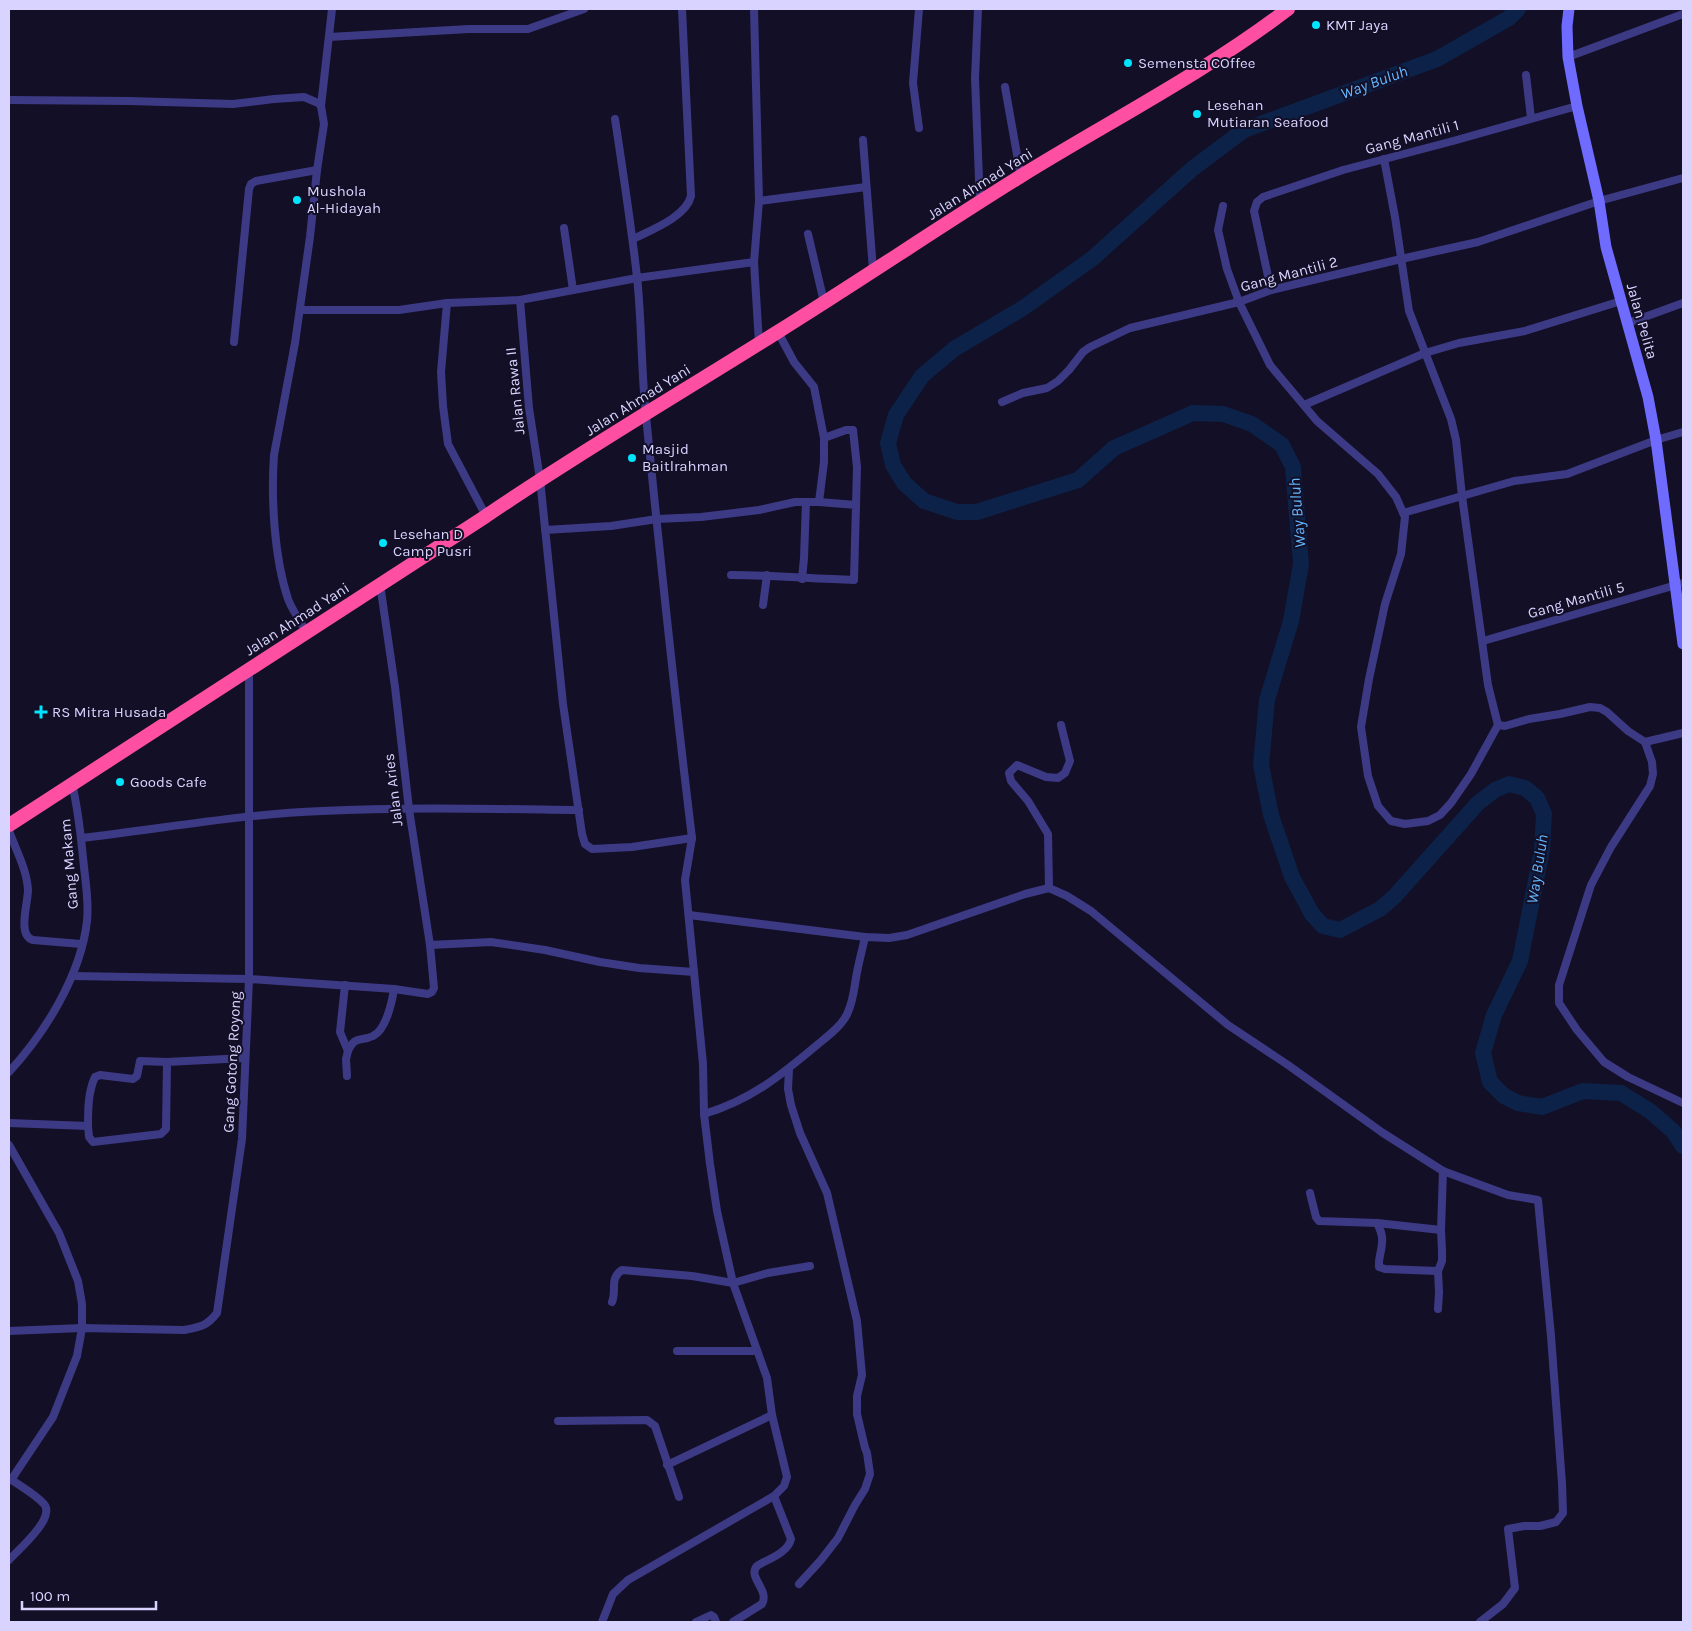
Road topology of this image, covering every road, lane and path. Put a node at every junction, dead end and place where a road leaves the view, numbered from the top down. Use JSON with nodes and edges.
{"nodes":[{"id":1,"x":332,"y":9,"type":"edge"},
{"id":2,"x":584,"y":9,"type":"edge"},
{"id":3,"x":682,"y":9,"type":"edge"},
{"id":4,"x":754,"y":9,"type":"edge"},
{"id":5,"x":918,"y":9,"type":"edge"},
{"id":6,"x":978,"y":9,"type":"edge"},
{"id":7,"x":1288,"y":9,"type":"edge"},
{"id":8,"x":1569,"y":9,"type":"edge"},
{"id":9,"x":1683,"y":14,"type":"edge"},
{"id":10,"x":329,"y":36,"type":"junction"},
{"id":11,"x":1568,"y":57,"type":"junction"},
{"id":12,"x":1526,"y":74,"type":"dead end"},
{"id":13,"x":1005,"y":87,"type":"dead end"},
{"id":14,"x":9,"y":100,"type":"edge"},
{"id":15,"x":321,"y":106,"type":"junction"},
{"id":16,"x":1577,"y":106,"type":"junction"},
{"id":17,"x":1531,"y":118,"type":"junction"},
{"id":18,"x":615,"y":119,"type":"dead end"},
{"id":19,"x":919,"y":128,"type":"dead end"},
{"id":20,"x":863,"y":140,"type":"dead end"},
{"id":21,"x":1384,"y":159,"type":"junction"},
{"id":22,"x":317,"y":170,"type":"junction"},
{"id":23,"x":1021,"y":177,"type":"junction"},
{"id":24,"x":1683,"y":178,"type":"edge"},
{"id":25,"x":866,"y":187,"type":"junction"},
{"id":26,"x":759,"y":201,"type":"junction"},
{"id":27,"x":1599,"y":201,"type":"junction"},
{"id":28,"x":980,"y":204,"type":"junction"},
{"id":29,"x":1223,"y":206,"type":"dead end"},
{"id":30,"x":564,"y":228,"type":"dead end"},
{"id":31,"x":808,"y":234,"type":"dead end"},
{"id":32,"x":633,"y":239,"type":"junction"},
{"id":33,"x":1401,"y":259,"type":"junction"},
{"id":34,"x":754,"y":262,"type":"junction"},
{"id":35,"x":873,"y":270,"type":"junction"},
{"id":36,"x":637,"y":278,"type":"junction"},
{"id":37,"x":573,"y":290,"type":"junction"},
{"id":38,"x":1271,"y":290,"type":"junction"},
{"id":39,"x":520,"y":300,"type":"junction"},
{"id":40,"x":1621,"y":301,"type":"junction"},
{"id":41,"x":824,"y":302,"type":"junction"},
{"id":42,"x":1239,"y":302,"type":"junction"},
{"id":43,"x":447,"y":303,"type":"junction"},
{"id":44,"x":1683,"y":303,"type":"edge"},
{"id":45,"x":300,"y":310,"type":"junction"},
{"id":46,"x":1628,"y":323,"type":"junction"},
{"id":47,"x":778,"y":332,"type":"junction"},
{"id":48,"x":234,"y":342,"type":"dead end"},
{"id":49,"x":759,"y":343,"type":"junction"},
{"id":50,"x":1425,"y":353,"type":"junction"},
{"id":51,"x":1002,"y":402,"type":"dead end"},
{"id":52,"x":1304,"y":405,"type":"junction"},
{"id":53,"x":646,"y":414,"type":"junction"},
{"id":54,"x":1683,"y":432,"type":"edge"},
{"id":55,"x":824,"y":438,"type":"junction"},
{"id":56,"x":1656,"y":440,"type":"junction"},
{"id":57,"x":540,"y":479,"type":"junction"},
{"id":58,"x":1462,"y":496,"type":"junction"},
{"id":59,"x":806,"y":502,"type":"junction"},
{"id":60,"x":819,"y":502,"type":"junction"},
{"id":61,"x":856,"y":505,"type":"junction"},
{"id":62,"x":1403,"y":513,"type":"junction"},
{"id":63,"x":486,"y":516,"type":"junction"},
{"id":64,"x":657,"y":519,"type":"junction"},
{"id":65,"x":545,"y":530,"type":"junction"},
{"id":66,"x":731,"y":574,"type":"dead end"},
{"id":67,"x":767,"y":575,"type":"junction"},
{"id":68,"x":802,"y":579,"type":"junction"},
{"id":69,"x":380,"y":584,"type":"junction"},
{"id":70,"x":1680,"y":584,"type":"edge"},
{"id":71,"x":763,"y":606,"type":"dead end"},
{"id":72,"x":306,"y":632,"type":"junction"},
{"id":73,"x":1483,"y":641,"type":"junction"},
{"id":74,"x":1683,"y":644,"type":"edge"},
{"id":75,"x":249,"y":669,"type":"junction"},
{"id":76,"x":1061,"y":725,"type":"dead end"},
{"id":77,"x":1498,"y":725,"type":"junction"},
{"id":78,"x":1683,"y":733,"type":"edge"},
{"id":79,"x":1645,"y":742,"type":"junction"},
{"id":80,"x":72,"y":784,"type":"junction"},
{"id":81,"x":408,"y":809,"type":"junction"},
{"id":82,"x":579,"y":810,"type":"junction"},
{"id":83,"x":248,"y":816,"type":"junction"},
{"id":84,"x":9,"y":825,"type":"edge"},
{"id":85,"x":9,"y":831,"type":"edge"},
{"id":86,"x":81,"y":838,"type":"junction"},
{"id":87,"x":692,"y":838,"type":"junction"},
{"id":88,"x":1049,"y":888,"type":"junction"},
{"id":89,"x":689,"y":915,"type":"junction"},
{"id":90,"x":865,"y":937,"type":"junction"},
{"id":91,"x":82,"y":944,"type":"junction"},
{"id":92,"x":430,"y":945,"type":"junction"},
{"id":93,"x":694,"y":972,"type":"junction"},
{"id":94,"x":72,"y":976,"type":"junction"},
{"id":95,"x":249,"y":979,"type":"junction"},
{"id":96,"x":345,"y":985,"type":"junction"},
{"id":97,"x":394,"y":989,"type":"junction"},
{"id":98,"x":348,"y":1051,"type":"junction"},
{"id":99,"x":245,"y":1058,"type":"junction"},
{"id":100,"x":167,"y":1062,"type":"junction"},
{"id":101,"x":789,"y":1069,"type":"junction"},
{"id":102,"x":9,"y":1072,"type":"edge"},
{"id":103,"x":347,"y":1076,"type":"dead end"},
{"id":104,"x":1683,"y":1103,"type":"edge"},
{"id":105,"x":704,"y":1114,"type":"junction"},
{"id":106,"x":9,"y":1124,"type":"edge"},
{"id":107,"x":88,"y":1126,"type":"junction"},
{"id":108,"x":9,"y":1145,"type":"edge"},
{"id":109,"x":1444,"y":1171,"type":"junction"},
{"id":110,"x":1310,"y":1193,"type":"dead end"},
{"id":111,"x":1377,"y":1223,"type":"junction"},
{"id":112,"x":1441,"y":1230,"type":"junction"},
{"id":113,"x":810,"y":1266,"type":"dead end"},
{"id":114,"x":1438,"y":1271,"type":"junction"},
{"id":115,"x":733,"y":1283,"type":"junction"},
{"id":116,"x":612,"y":1302,"type":"dead end"},
{"id":117,"x":1438,"y":1309,"type":"dead end"},
{"id":118,"x":82,"y":1328,"type":"junction"},
{"id":119,"x":9,"y":1331,"type":"edge"},
{"id":120,"x":677,"y":1351,"type":"dead end"},
{"id":121,"x":757,"y":1351,"type":"junction"},
{"id":122,"x":772,"y":1415,"type":"junction"},
{"id":123,"x":558,"y":1421,"type":"dead end"},
{"id":124,"x":667,"y":1465,"type":"junction"},
{"id":125,"x":10,"y":1479,"type":"edge"},
{"id":126,"x":774,"y":1496,"type":"junction"},
{"id":127,"x":678,"y":1497,"type":"dead end"},
{"id":128,"x":9,"y":1560,"type":"edge"},
{"id":129,"x":799,"y":1584,"type":"dead end"},
{"id":130,"x":602,"y":1622,"type":"edge"},
{"id":131,"x":696,"y":1622,"type":"edge"},
{"id":132,"x":716,"y":1622,"type":"edge"},
{"id":133,"x":733,"y":1622,"type":"edge"},
{"id":134,"x":1480,"y":1622,"type":"edge"}],
"edges":[{"from":1,"to":10,"type":"street"},
{"from":2,"to":10,"type":"street"},
{"from":3,"to":32,"type":"street"},
{"from":4,"to":26,"type":"street"},
{"from":5,"to":19,"type":"street"},
{"from":6,"to":28,"type":"street"},
{"from":7,"to":23,"type":"highway","name":"Jalan Ahmad Yani"},
{"from":8,"to":11,"type":"street","name":"Jalan Pelita"},
{"from":9,"to":11,"type":"street"},
{"from":10,"to":15,"type":"street"},
{"from":11,"to":16,"type":"street","name":"Jalan Pelita"},
{"from":12,"to":17,"type":"street"},
{"from":13,"to":23,"type":"street"},
{"from":14,"to":15,"type":"street"},
{"from":15,"to":22,"type":"street"},
{"from":16,"to":17,"type":"street","name":"Gang Mantili 1"},
{"from":16,"to":27,"type":"street","name":"Jalan Pelita"},
{"from":17,"to":21,"type":"street","name":"Gang Mantili 1"},
{"from":18,"to":32,"type":"street"},
{"from":20,"to":25,"type":"street"},
{"from":21,"to":33,"type":"street"},
{"from":21,"to":38,"type":"street","name":"Gang Mantili 1"},
{"from":22,"to":45,"type":"street"},
{"from":22,"to":48,"type":"street"},
{"from":23,"to":28,"type":"highway","name":"Jalan Ahmad Yani"},
{"from":24,"to":27,"type":"street","name":"Gang Mantili 2"},
{"from":25,"to":26,"type":"street"},
{"from":25,"to":35,"type":"street"},
{"from":26,"to":34,"type":"street"},
{"from":27,"to":33,"type":"street","name":"Gang Mantili 2"},
{"from":27,"to":40,"type":"street","name":"Jalan Pelita"},
{"from":28,"to":35,"type":"highway","name":"Jalan Ahmad Yani"},
{"from":29,"to":42,"type":"street"},
{"from":30,"to":37,"type":"street"},
{"from":31,"to":41,"type":"street"},
{"from":32,"to":36,"type":"street"},
{"from":33,"to":38,"type":"street","name":"Gang Mantili 2"},
{"from":33,"to":50,"type":"street"},
{"from":34,"to":36,"type":"street"},
{"from":34,"to":49,"type":"street"},
{"from":35,"to":41,"type":"highway","name":"Jalan Ahmad Yani"},
{"from":36,"to":37,"type":"street"},
{"from":36,"to":53,"type":"street"},
{"from":37,"to":39,"type":"street"},
{"from":38,"to":42,"type":"street","name":"Gang Mantili 2"},
{"from":39,"to":43,"type":"street"},
{"from":39,"to":57,"type":"street","name":"Jalan Rawa II"},
{"from":40,"to":46,"type":"street","name":"Jalan Pelita"},
{"from":40,"to":50,"type":"street"},
{"from":41,"to":47,"type":"highway","name":"Jalan Ahmad Yani"},
{"from":42,"to":51,"type":"street","name":"Gang Mantili 2"},
{"from":42,"to":52,"type":"street"},
{"from":43,"to":45,"type":"street"},
{"from":43,"to":63,"type":"street"},
{"from":44,"to":46,"type":"street"},
{"from":45,"to":72,"type":"street"},
{"from":46,"to":56,"type":"street","name":"Jalan Pelita"},
{"from":47,"to":49,"type":"highway","name":"Jalan Ahmad Yani"},
{"from":47,"to":55,"type":"street"},
{"from":49,"to":53,"type":"highway","name":"Jalan Ahmad Yani"},
{"from":50,"to":52,"type":"street"},
{"from":50,"to":58,"type":"street"},
{"from":52,"to":62,"type":"street"},
{"from":53,"to":57,"type":"highway","name":"Jalan Ahmad Yani"},
{"from":53,"to":64,"type":"street"},
{"from":54,"to":56,"type":"street"},
{"from":55,"to":60,"type":"street"},
{"from":55,"to":61,"type":"street"},
{"from":56,"to":58,"type":"street"},
{"from":56,"to":70,"type":"street","name":"Jalan Pelita"},
{"from":57,"to":63,"type":"highway","name":"Jalan Ahmad Yani"},
{"from":57,"to":65,"type":"street","name":"Jalan Rawa II"},
{"from":58,"to":62,"type":"street"},
{"from":58,"to":73,"type":"street"},
{"from":59,"to":60,"type":"street"},
{"from":59,"to":64,"type":"street"},
{"from":59,"to":68,"type":"street"},
{"from":60,"to":61,"type":"street"},
{"from":61,"to":68,"type":"street"},
{"from":62,"to":77,"type":"street"},
{"from":63,"to":69,"type":"highway","name":"Jalan Ahmad Yani"},
{"from":64,"to":65,"type":"street"},
{"from":64,"to":87,"type":"street"},
{"from":65,"to":82,"type":"street","name":"Jalan Rawa II"},
{"from":66,"to":67,"type":"street"},
{"from":67,"to":68,"type":"street"},
{"from":67,"to":71,"type":"street"},
{"from":69,"to":72,"type":"highway","name":"Jalan Ahmad Yani"},
{"from":69,"to":81,"type":"street","name":"Jalan Aries"},
{"from":70,"to":73,"type":"street","name":"Gang Mantili 5"},
{"from":70,"to":74,"type":"street","name":"Jalan Pelita"},
{"from":72,"to":75,"type":"highway","name":"Jalan Ahmad Yani"},
{"from":73,"to":77,"type":"street"},
{"from":75,"to":80,"type":"highway","name":"Jalan Ahmad Yani"},
{"from":75,"to":83,"type":"street","name":"Gang Gotong Royong"},
{"from":76,"to":88,"type":"street"},
{"from":77,"to":79,"type":"street"},
{"from":78,"to":79,"type":"street"},
{"from":79,"to":104,"type":"street"},
{"from":80,"to":84,"type":"highway","name":"Jalan Ahmad Yani"},
{"from":80,"to":86,"type":"street","name":"Gang Makam"},
{"from":81,"to":82,"type":"street"},
{"from":81,"to":83,"type":"street"},
{"from":81,"to":92,"type":"street","name":"Jalan Aries"},
{"from":82,"to":87,"type":"street","name":"Jalan Rawa II"},
{"from":83,"to":86,"type":"street"},
{"from":83,"to":95,"type":"street","name":"Gang Gotong Royong"},
{"from":85,"to":91,"type":"street"},
{"from":86,"to":91,"type":"street","name":"Gang Makam"},
{"from":87,"to":89,"type":"street"},
{"from":88,"to":90,"type":"street"},
{"from":88,"to":109,"type":"street"},
{"from":89,"to":90,"type":"street"},
{"from":89,"to":93,"type":"street"},
{"from":90,"to":101,"type":"street"},
{"from":91,"to":94,"type":"street","name":"Gang Makam"},
{"from":92,"to":93,"type":"street"},
{"from":92,"to":97,"type":"street","name":"Jalan Aries"},
{"from":93,"to":105,"type":"street"},
{"from":94,"to":95,"type":"street"},
{"from":94,"to":102,"type":"street","name":"Gang Makam"},
{"from":95,"to":96,"type":"street"},
{"from":95,"to":99,"type":"street","name":"Gang Gotong Royong"},
{"from":96,"to":97,"type":"street"},
{"from":96,"to":98,"type":"street"},
{"from":97,"to":98,"type":"street"},
{"from":98,"to":103,"type":"street"},
{"from":99,"to":100,"type":"street"},
{"from":99,"to":118,"type":"street","name":"Gang Gotong Royong"},
{"from":100,"to":107,"type":"street"},
{"from":100,"to":107,"type":"street"},
{"from":101,"to":105,"type":"street"},
{"from":101,"to":129,"type":"street"},
{"from":105,"to":115,"type":"street"},
{"from":106,"to":107,"type":"street"},
{"from":108,"to":118,"type":"street"},
{"from":109,"to":112,"type":"street"},
{"from":109,"to":134,"type":"street"},
{"from":110,"to":111,"type":"street"},
{"from":111,"to":112,"type":"street"},
{"from":111,"to":114,"type":"street"},
{"from":112,"to":114,"type":"street"},
{"from":113,"to":115,"type":"street"},
{"from":114,"to":117,"type":"street"},
{"from":115,"to":116,"type":"street"},
{"from":115,"to":121,"type":"street"},
{"from":118,"to":119,"type":"street","name":"Gang Gotong Royong"},
{"from":118,"to":125,"type":"street"},
{"from":120,"to":121,"type":"street"},
{"from":121,"to":122,"type":"street"},
{"from":122,"to":124,"type":"street"},
{"from":122,"to":126,"type":"street"},
{"from":123,"to":124,"type":"street"},
{"from":124,"to":127,"type":"street"},
{"from":125,"to":128,"type":"street"},
{"from":126,"to":130,"type":"street"},
{"from":126,"to":133,"type":"street"},
{"from":131,"to":132,"type":"street"}]}
